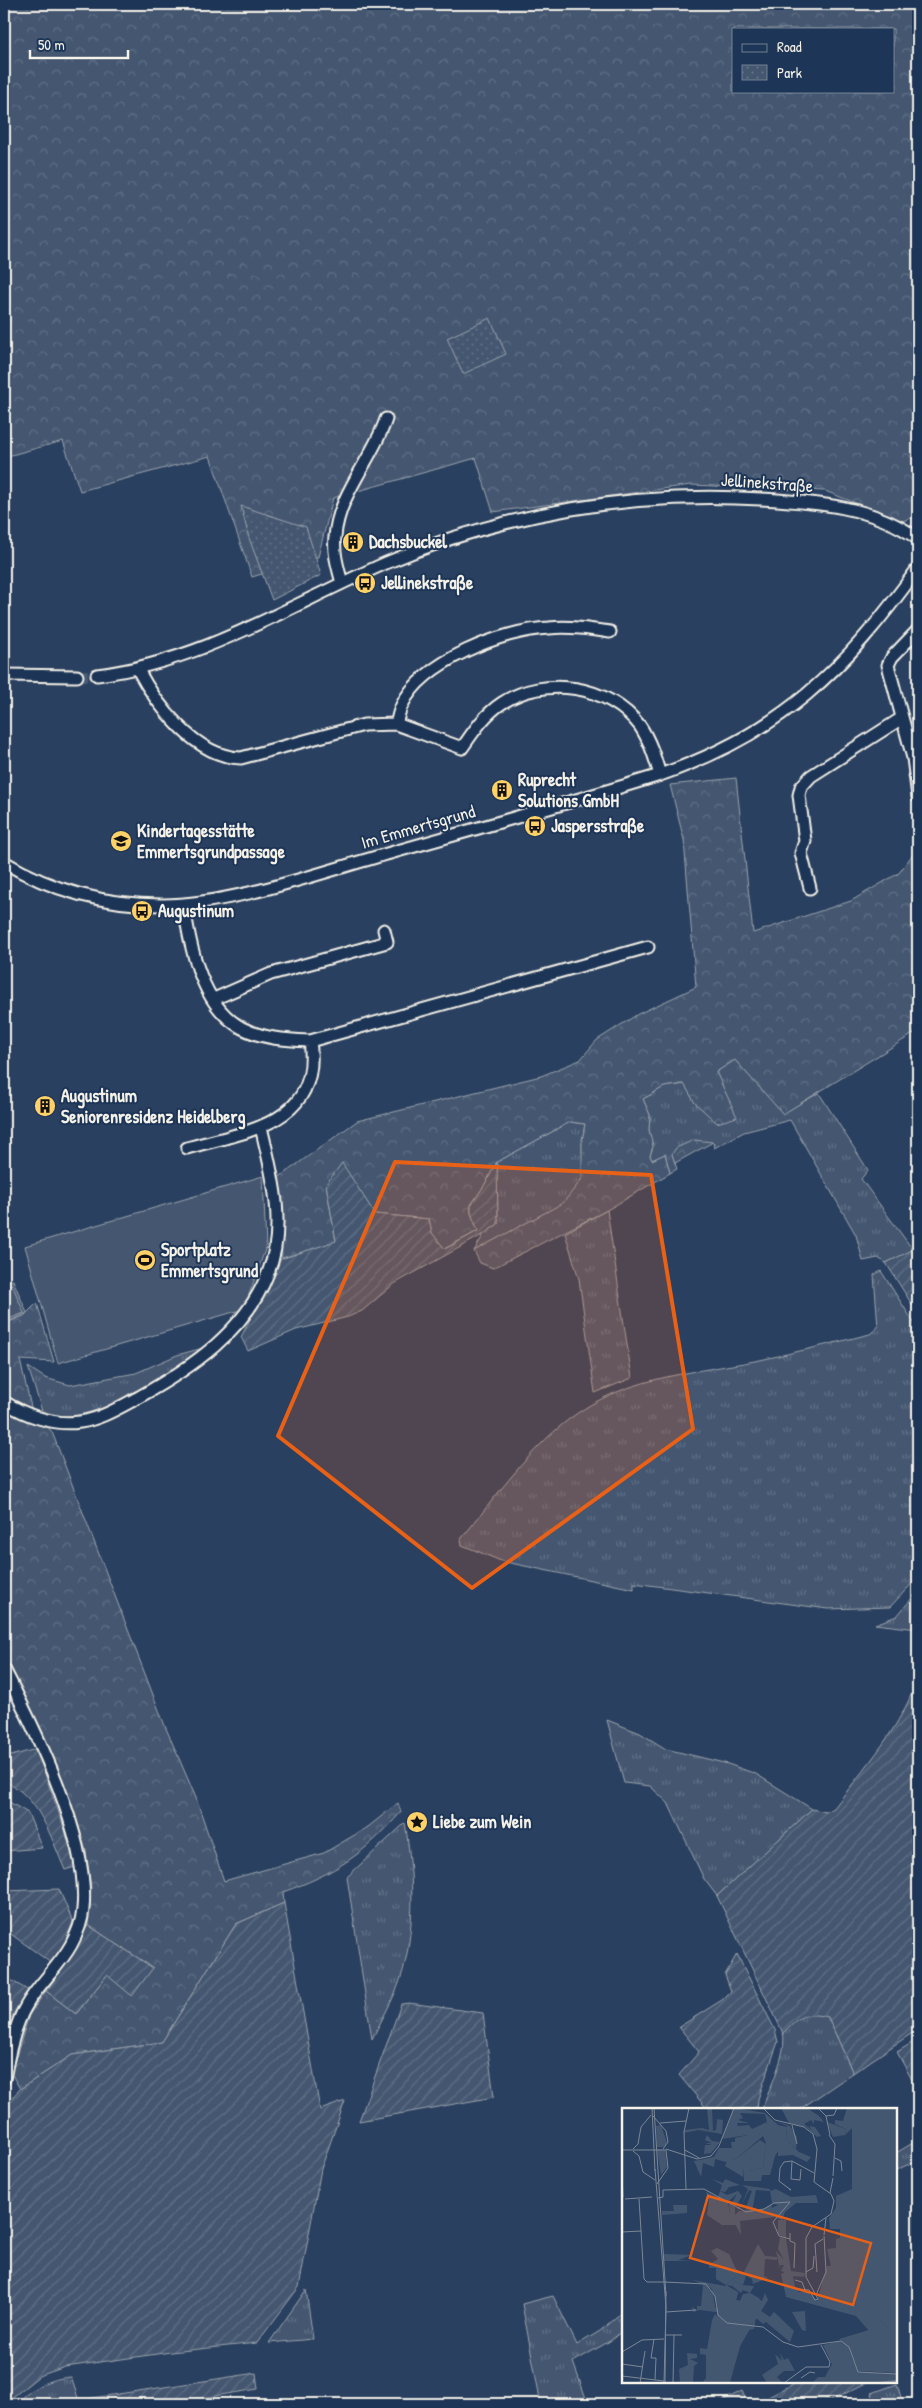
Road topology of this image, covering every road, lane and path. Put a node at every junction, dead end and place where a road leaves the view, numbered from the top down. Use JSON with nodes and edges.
{"nodes":[{"id":1,"x":386,"y":419,"type":"dead end"},
{"id":2,"x":918,"y":539,"type":"edge"},
{"id":3,"x":918,"y":568,"type":"edge"},
{"id":4,"x":342,"y":583,"type":"junction"},
{"id":5,"x":918,"y":630,"type":"edge"},
{"id":6,"x":610,"y":632,"type":"dead end"},
{"id":7,"x":137,"y":668,"type":"junction"},
{"id":8,"x":4,"y":675,"type":"edge"},
{"id":9,"x":97,"y":675,"type":"tunnel mouth"},
{"id":10,"x":77,"y":676,"type":"tunnel mouth"},
{"id":11,"x":902,"y":718,"type":"junction"},
{"id":12,"x":396,"y":724,"type":"junction"},
{"id":13,"x":660,"y":776,"type":"junction"},
{"id":14,"x":918,"y":797,"type":"edge"},
{"id":15,"x":4,"y":862,"type":"edge"},
{"id":16,"x":810,"y":888,"type":"dead end"},
{"id":17,"x":184,"y":904,"type":"junction"},
{"id":18,"x":384,"y":930,"type":"dead end"},
{"id":19,"x":648,"y":946,"type":"dead end"},
{"id":20,"x":214,"y":999,"type":"junction"},
{"id":21,"x":310,"y":1041,"type":"junction"},
{"id":22,"x":261,"y":1127,"type":"junction"},
{"id":23,"x":187,"y":1148,"type":"dead end"},
{"id":24,"x":4,"y":1402,"type":"edge"},
{"id":25,"x":4,"y":1669,"type":"edge"},
{"id":26,"x":4,"y":2079,"type":"edge"}],
"edges":[{"from":1,"to":4,"type":"street"},
{"from":2,"to":4,"type":"street","name":"Jellinekstraße"},
{"from":3,"to":13,"type":"street","name":"Im Emmertsgrund"},
{"from":4,"to":7,"type":"street","name":"Jellinekstraße"},
{"from":5,"to":11,"type":"street"},
{"from":6,"to":12,"type":"street"},
{"from":7,"to":9,"type":"street","name":"Jellinekstraße"},
{"from":7,"to":12,"type":"street"},
{"from":8,"to":10,"type":"street"},
{"from":11,"to":14,"type":"street"},
{"from":11,"to":16,"type":"street"},
{"from":12,"to":13,"type":"street"},
{"from":13,"to":17,"type":"street","name":"Im Emmertsgrund"},
{"from":15,"to":17,"type":"street","name":"Im Emmertsgrund"},
{"from":17,"to":20,"type":"street"},
{"from":18,"to":20,"type":"street"},
{"from":19,"to":21,"type":"street"},
{"from":20,"to":21,"type":"street"},
{"from":21,"to":22,"type":"street"},
{"from":22,"to":23,"type":"street"},
{"from":22,"to":24,"type":"street"},
{"from":25,"to":26,"type":"street"}]}
